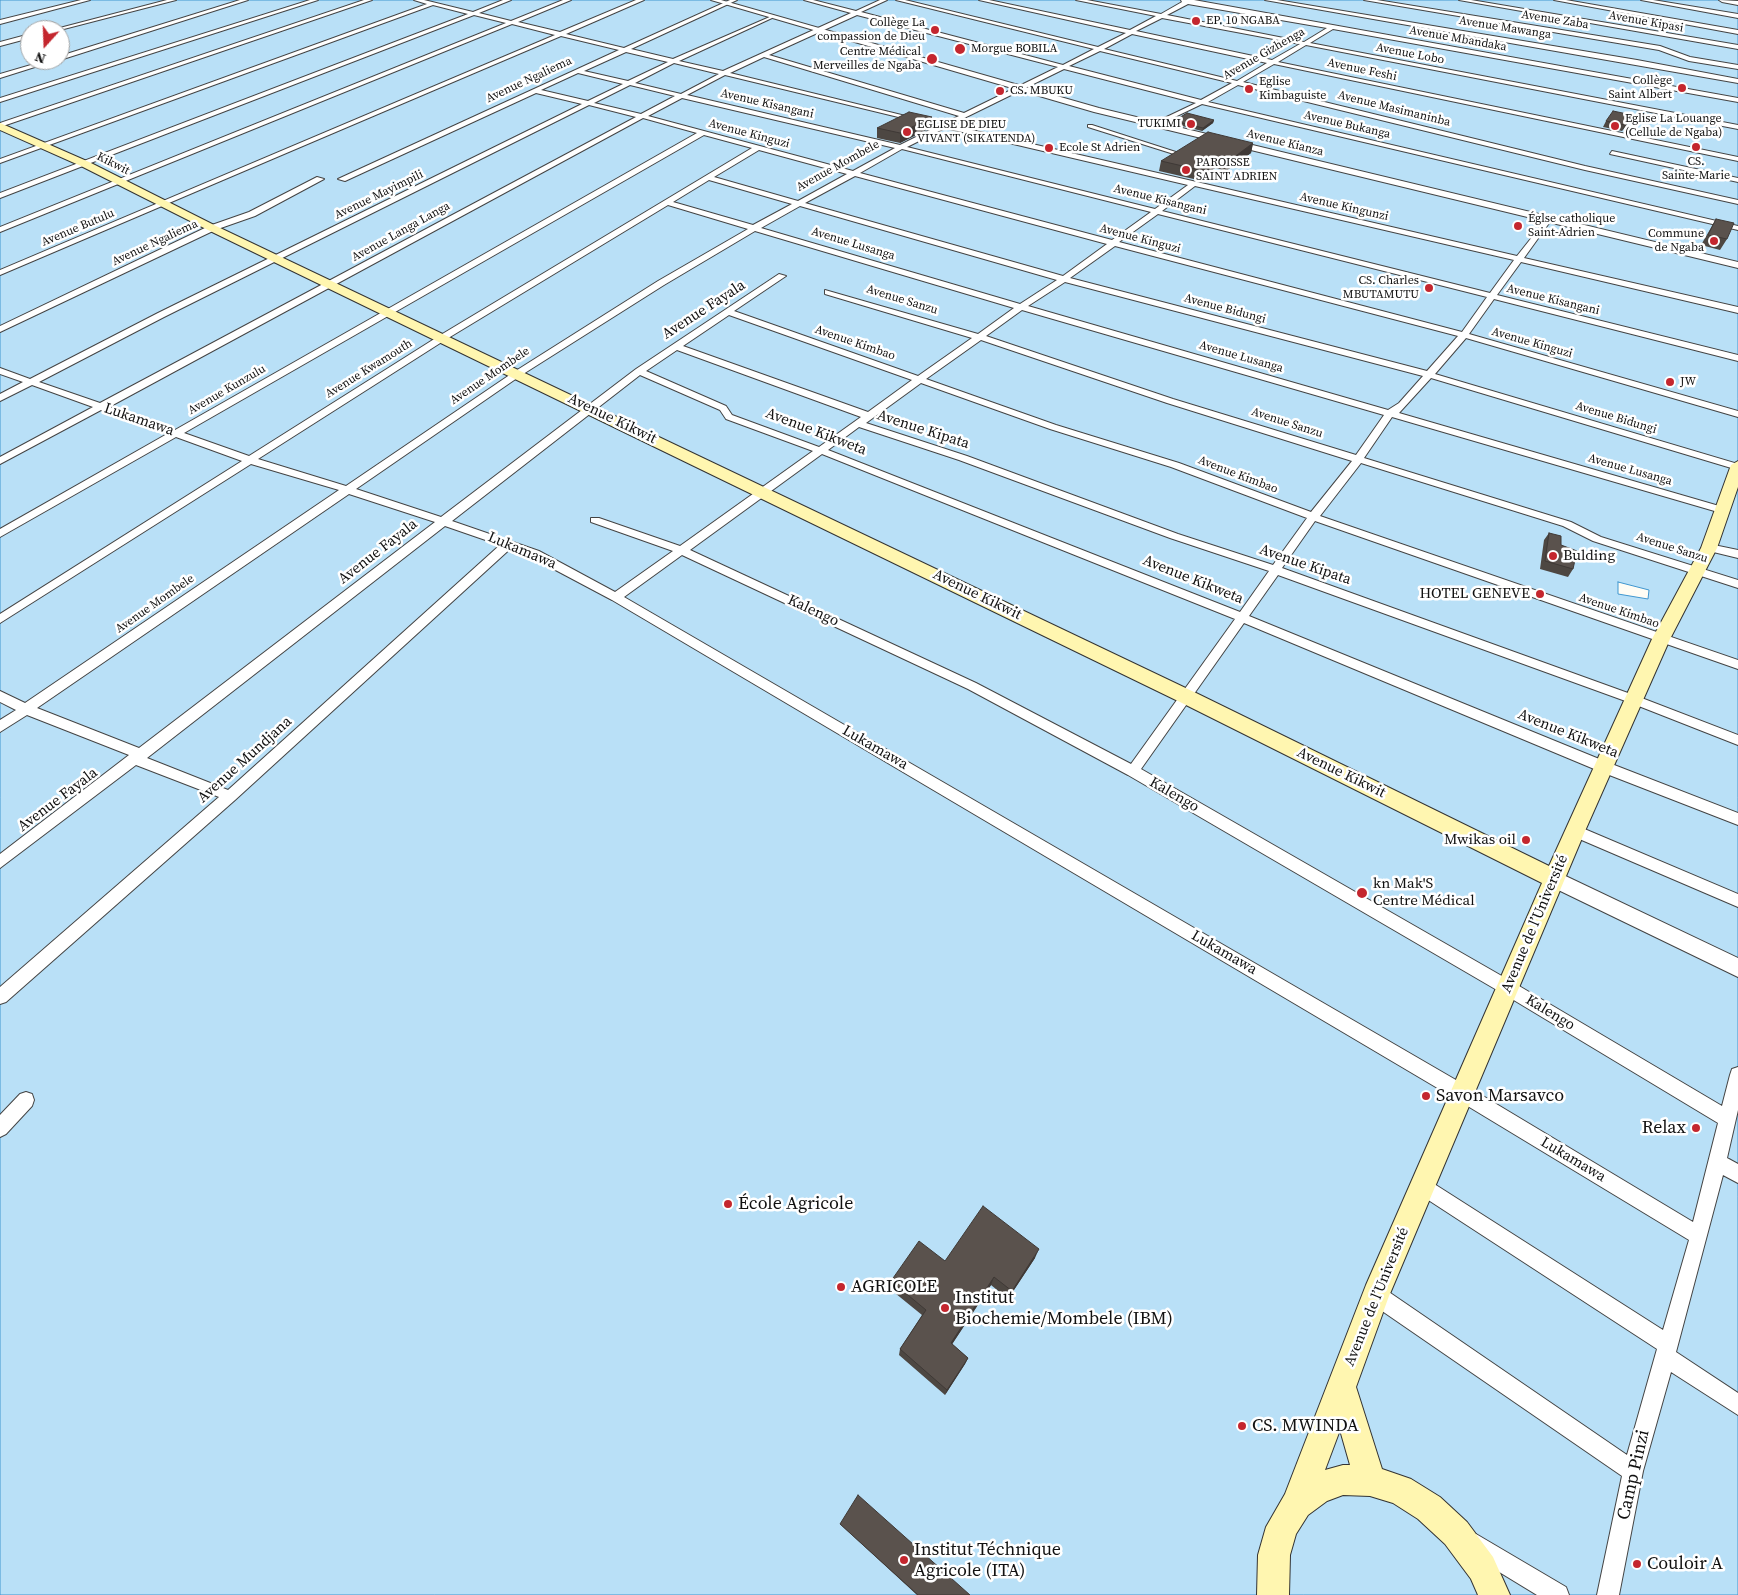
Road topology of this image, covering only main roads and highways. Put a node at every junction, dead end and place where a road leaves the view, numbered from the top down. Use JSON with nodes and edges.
{"nodes":[{"id":1,"x":0,"y":125,"type":"edge"},
{"id":2,"x":212,"y":228,"type":"joint"},
{"id":3,"x":1736,"y":474,"type":"edge"},
{"id":4,"x":1555,"y":879,"type":"junction"},
{"id":5,"x":1342,"y":1388,"type":"junction"},
{"id":6,"x":1370,"y":1481,"type":"junction"},
{"id":7,"x":1297,"y":1504,"type":"junction"},
{"id":8,"x":1271,"y":1593,"type":"edge"},
{"id":9,"x":1494,"y":1595,"type":"edge"}],
"edges":[{"from":1,"to":2,"type":"main road","name":"Kikwit"},
{"from":2,"to":4,"type":"main road","name":"Avenue Kikwit"},
{"from":3,"to":4,"type":"main road","name":"Avenue de l’Université"},
{"from":4,"to":5,"type":"main road","name":"Avenue de l’Université"},
{"from":5,"to":6,"type":"main road"},
{"from":5,"to":7,"type":"main road","name":"Avenue de l’Université"},
{"from":6,"to":7,"type":"main road"},
{"from":6,"to":9,"type":"main road"},
{"from":7,"to":8,"type":"main road"}]}
